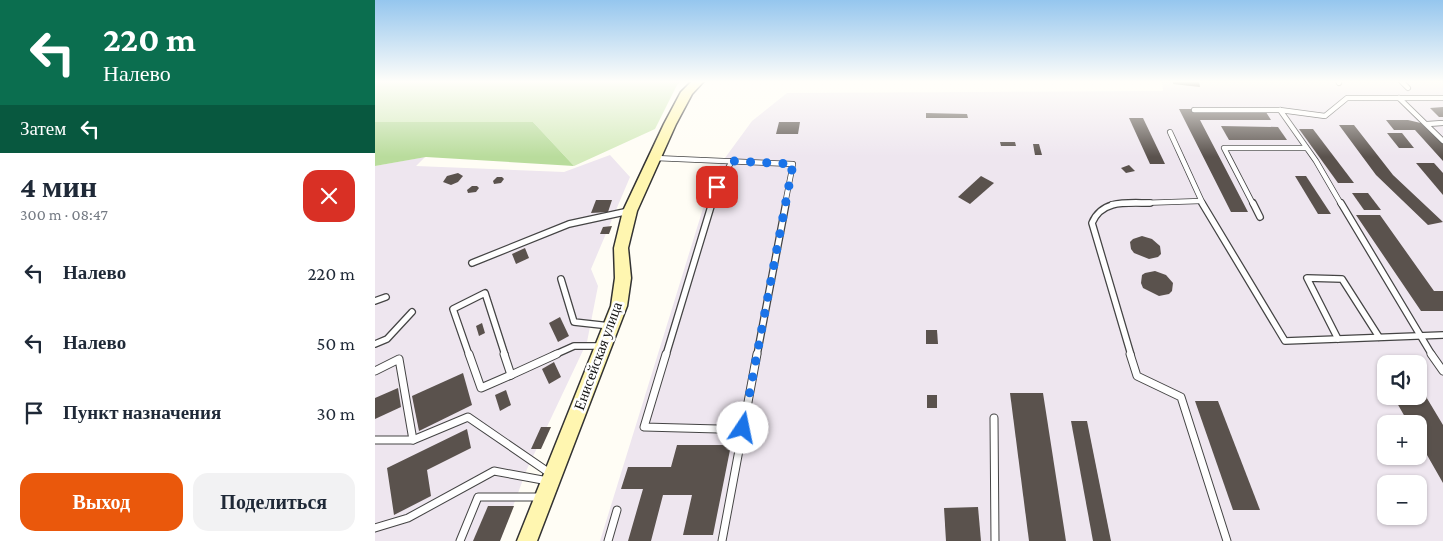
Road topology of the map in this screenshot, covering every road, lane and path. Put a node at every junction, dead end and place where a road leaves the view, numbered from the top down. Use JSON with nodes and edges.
{"nodes":[{"id":1,"x":680,"y":106,"type":"edge"},
{"id":2,"x":1337,"y":106,"type":"edge"},
{"id":3,"x":1406,"y":106,"type":"edge"},
{"id":4,"x":1194,"y":110,"type":"dead end"},
{"id":5,"x":1280,"y":110,"type":"junction"},
{"id":6,"x":1443,"y":123,"type":"edge"},
{"id":7,"x":1427,"y":124,"type":"junction"},
{"id":8,"x":1170,"y":132,"type":"dead end"},
{"id":9,"x":1443,"y":141,"type":"edge"},
{"id":10,"x":1306,"y":148,"type":"junction"},
{"id":11,"x":653,"y":158,"type":"junction"},
{"id":12,"x":732,"y":161,"type":"junction"},
{"id":13,"x":1201,"y":201,"type":"junction"},
{"id":14,"x":630,"y":211,"type":"junction"},
{"id":15,"x":1260,"y":217,"type":"dead end"},
{"id":16,"x":472,"y":263,"type":"dead end"},
{"id":17,"x":561,"y":279,"type":"dead end"},
{"id":18,"x":386,"y":297,"type":"dead end"},
{"id":19,"x":375,"y":300,"type":"edge"},
{"id":20,"x":412,"y":312,"type":"dead end"},
{"id":21,"x":612,"y":326,"type":"junction"},
{"id":22,"x":1443,"y":334,"type":"edge"},
{"id":23,"x":1419,"y":336,"type":"junction"},
{"id":24,"x":1379,"y":337,"type":"junction"},
{"id":25,"x":1338,"y":339,"type":"junction"},
{"id":26,"x":375,"y":344,"type":"edge"},
{"id":27,"x":604,"y":346,"type":"junction"},
{"id":28,"x":375,"y":370,"type":"edge"},
{"id":29,"x":1443,"y":371,"type":"edge"},
{"id":30,"x":511,"y":374,"type":"junction"},
{"id":31,"x":994,"y":418,"type":"dead end"},
{"id":32,"x":718,"y":429,"type":"dead end"},
{"id":33,"x":375,"y":440,"type":"edge"},
{"id":34,"x":413,"y":440,"type":"junction"},
{"id":35,"x":549,"y":484,"type":"junction"},
{"id":36,"x":617,"y":510,"type":"dead end"},
{"id":37,"x":375,"y":528,"type":"edge"},
{"id":38,"x":459,"y":541,"type":"edge"},
{"id":39,"x":527,"y":541,"type":"edge"},
{"id":40,"x":608,"y":541,"type":"edge"},
{"id":41,"x":722,"y":541,"type":"edge"},
{"id":42,"x":995,"y":541,"type":"edge"},
{"id":43,"x":1227,"y":541,"type":"edge"}],
"edges":[{"from":1,"to":11,"type":"street","name":"Енисейская улица"},
{"from":2,"to":5,"type":"lane"},
{"from":3,"to":7,"type":"lane"},
{"from":4,"to":5,"type":"lane"},
{"from":5,"to":10,"type":"lane"},
{"from":6,"to":7,"type":"lane"},
{"from":7,"to":9,"type":"lane"},
{"from":8,"to":13,"type":"lane"},
{"from":10,"to":15,"type":"lane"},
{"from":10,"to":23,"type":"lane"},
{"from":11,"to":12,"type":"lane"},
{"from":11,"to":14,"type":"street","name":"Енисейская улица"},
{"from":12,"to":32,"type":"lane"},
{"from":12,"to":41,"type":"lane"},
{"from":13,"to":25,"type":"lane"},
{"from":13,"to":43,"type":"lane"},
{"from":14,"to":16,"type":"lane"},
{"from":14,"to":21,"type":"street","name":"Енисейская улица"},
{"from":17,"to":21,"type":"lane"},
{"from":18,"to":19,"type":"lane"},
{"from":20,"to":26,"type":"lane"},
{"from":21,"to":27,"type":"street","name":"Енисейская улица"},
{"from":22,"to":23,"type":"lane"},
{"from":23,"to":24,"type":"lane"},
{"from":23,"to":29,"type":"lane"},
{"from":24,"to":25,"type":"lane"},
{"from":24,"to":25,"type":"lane"},
{"from":27,"to":30,"type":"lane"},
{"from":27,"to":35,"type":"street","name":"Енисейская улица"},
{"from":28,"to":34,"type":"lane"},
{"from":30,"to":30,"type":"lane"},
{"from":31,"to":42,"type":"lane"},
{"from":33,"to":34,"type":"lane"},
{"from":34,"to":35,"type":"lane"},
{"from":35,"to":37,"type":"lane"},
{"from":35,"to":38,"type":"lane"},
{"from":35,"to":39,"type":"street","name":"Енисейская улица"},
{"from":36,"to":40,"type":"lane"}]}
